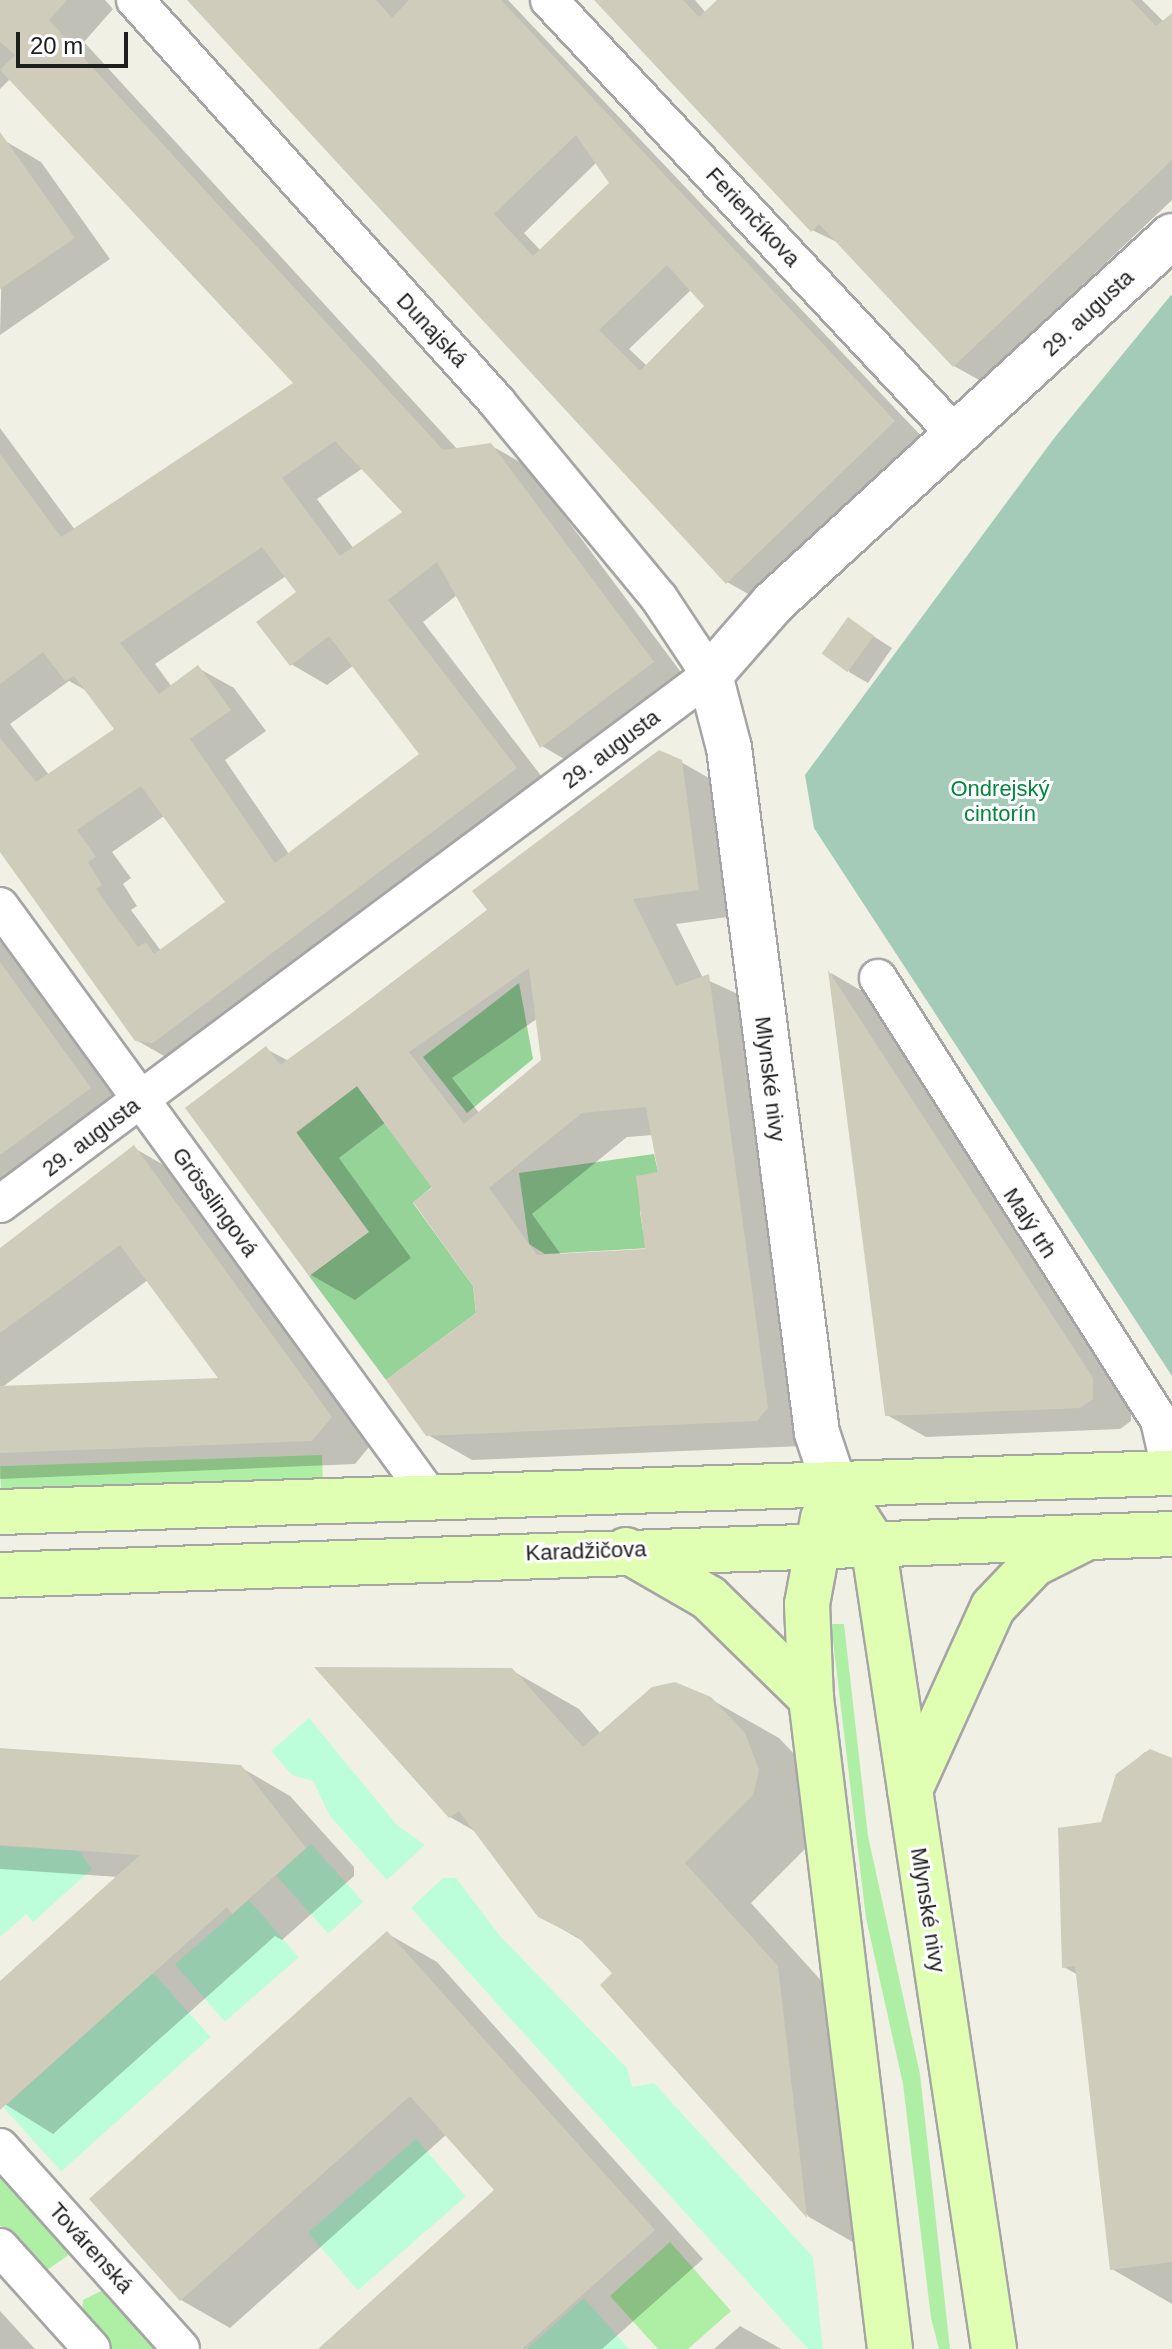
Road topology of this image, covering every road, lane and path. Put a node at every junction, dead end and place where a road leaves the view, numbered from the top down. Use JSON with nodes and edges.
{"nodes":[{"id":1,"x":135,"y":0,"type":"edge"},
{"id":2,"x":549,"y":0,"type":"edge"},
{"id":3,"x":1172,"y":236,"type":"edge"},
{"id":4,"x":956,"y":435,"type":"junction"},
{"id":5,"x":710,"y":675,"type":"junction"},
{"id":6,"x":0,"y":906,"type":"edge"},
{"id":7,"x":878,"y":978,"type":"dead end"},
{"id":8,"x":142,"y":1099,"type":"junction"},
{"id":9,"x":0,"y":1204,"type":"edge"},
{"id":10,"x":1171,"y":1473,"type":"edge"},
{"id":11,"x":833,"y":1481,"type":"junction"},
{"id":12,"x":431,"y":1498,"type":"junction"},
{"id":13,"x":0,"y":1512,"type":"edge"},
{"id":14,"x":1172,"y":1534,"type":"edge"},
{"id":15,"x":1087,"y":1537,"type":"junction"},
{"id":16,"x":873,"y":1543,"type":"junction"},
{"id":17,"x":817,"y":1545,"type":"junction"},
{"id":18,"x":626,"y":1550,"type":"junction"},
{"id":19,"x":407,"y":1556,"type":"junction"},
{"id":20,"x":0,"y":1575,"type":"edge"},
{"id":21,"x":811,"y":1698,"type":"junction"},
{"id":22,"x":910,"y":1790,"type":"junction"},
{"id":23,"x":0,"y":2147,"type":"edge"},
{"id":24,"x":0,"y":2247,"type":"edge"},
{"id":25,"x":92,"y":2349,"type":"edge"},
{"id":26,"x":181,"y":2349,"type":"edge"},
{"id":27,"x":890,"y":2349,"type":"edge"},
{"id":28,"x":994,"y":2349,"type":"edge"}],
"edges":[{"from":1,"to":5,"type":"street","name":"Dunajská"},
{"from":2,"to":4,"type":"street","name":"Ferienčíkova"},
{"from":3,"to":4,"type":"street","name":"29. augusta"},
{"from":4,"to":5,"type":"street","name":"29. augusta"},
{"from":5,"to":8,"type":"street","name":"29. augusta"},
{"from":5,"to":11,"type":"street","name":"Mlynské nivy"},
{"from":6,"to":8,"type":"street","name":"Grösslingová"},
{"from":7,"to":10,"type":"street","name":"Malý trh"},
{"from":8,"to":9,"type":"street","name":"29. augusta"},
{"from":8,"to":12,"type":"street","name":"Grösslingová"},
{"from":10,"to":11,"type":"main road"},
{"from":11,"to":12,"type":"main road"},
{"from":11,"to":16,"type":"main road","name":"Mlynské nivy"},
{"from":11,"to":17,"type":"main road"},
{"from":12,"to":13,"type":"main road"},
{"from":12,"to":19,"type":"main road"},
{"from":14,"to":15,"type":"main road","name":"Karadžičova"},
{"from":15,"to":16,"type":"main road","name":"Karadžičova"},
{"from":15,"to":22,"type":"main road"},
{"from":16,"to":17,"type":"main road","name":"Karadžičova"},
{"from":16,"to":22,"type":"main road","name":"Mlynské nivy"},
{"from":17,"to":18,"type":"main road","name":"Karadžičova"},
{"from":17,"to":21,"type":"main road"},
{"from":18,"to":19,"type":"main road","name":"Karadžičova"},
{"from":18,"to":21,"type":"main road"},
{"from":19,"to":20,"type":"main road","name":"Karadžičova"},
{"from":21,"to":27,"type":"main road"},
{"from":22,"to":28,"type":"main road","name":"Mlynské nivy"},
{"from":23,"to":26,"type":"street","name":"Továrenská"},
{"from":24,"to":25,"type":"street"}]}
